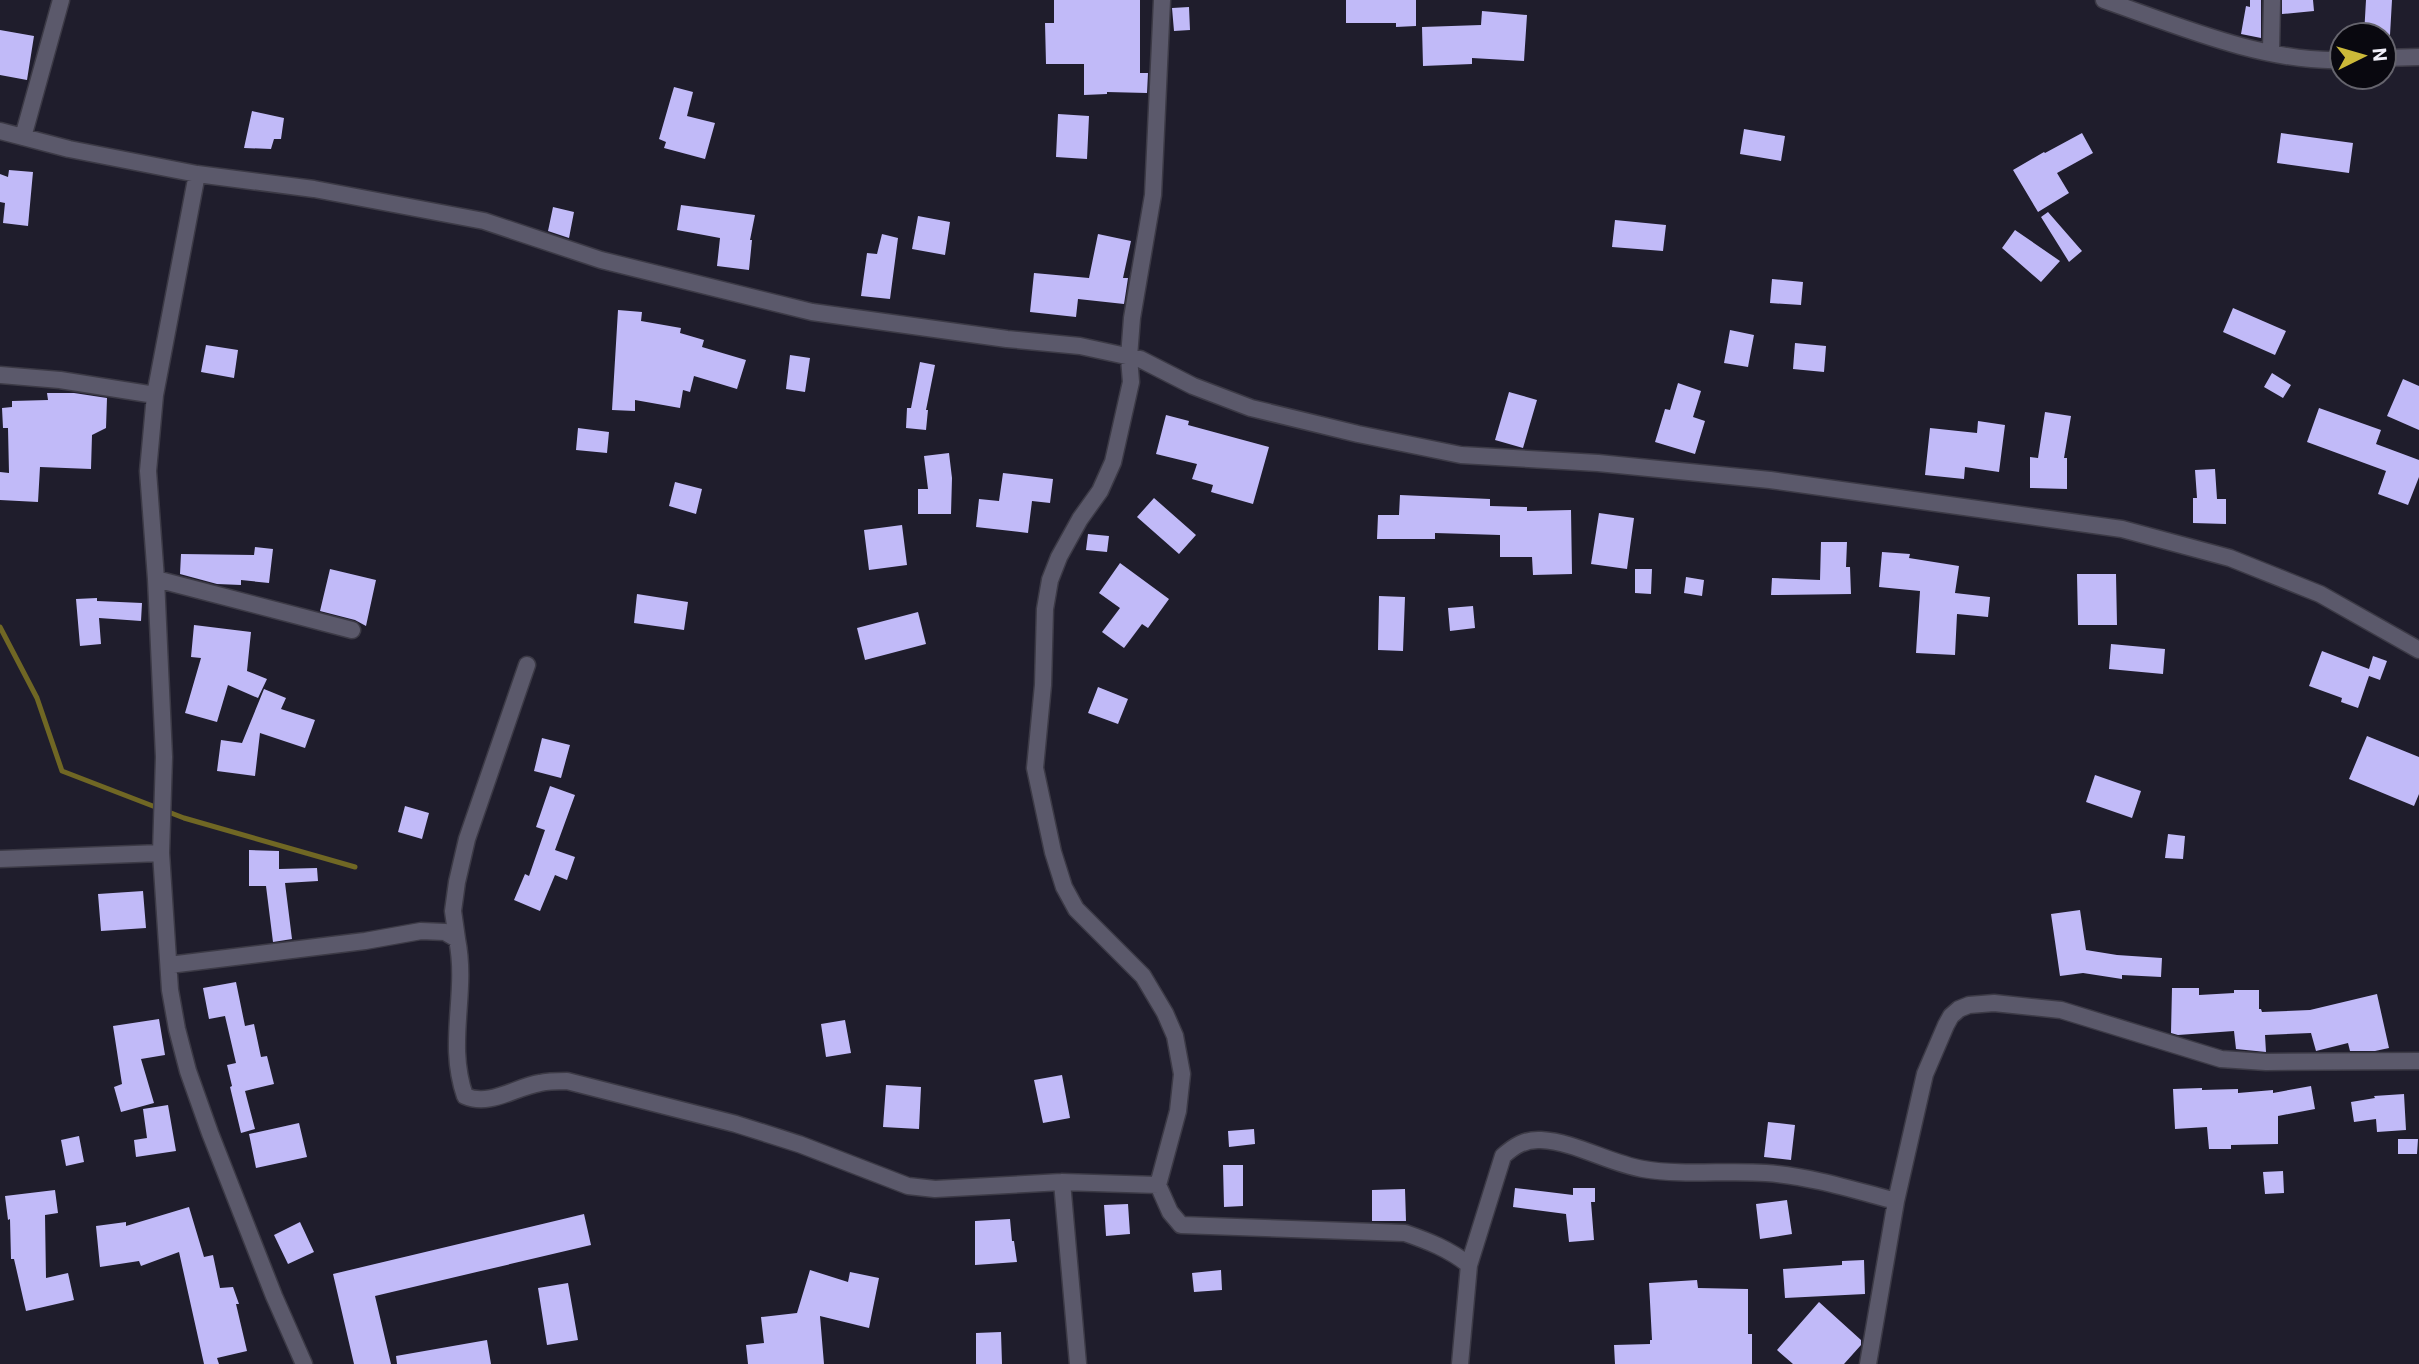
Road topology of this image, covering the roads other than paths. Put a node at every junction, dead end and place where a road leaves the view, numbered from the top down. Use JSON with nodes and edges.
{"nodes":[{"id":1,"x":61,"y":0,"type":"edge"},
{"id":2,"x":1162,"y":0,"type":"edge"},
{"id":3,"x":2104,"y":0,"type":"edge"},
{"id":4,"x":2272,"y":0,"type":"edge"},
{"id":5,"x":2271,"y":51,"type":"junction"},
{"id":6,"x":2419,"y":57,"type":"edge"},
{"id":7,"x":2398,"y":58,"type":"edge"},
{"id":8,"x":2328,"y":60,"type":"edge"},
{"id":9,"x":0,"y":131,"type":"edge"},
{"id":10,"x":23,"y":137,"type":"junction"},
{"id":11,"x":197,"y":174,"type":"junction"},
{"id":12,"x":1129,"y":357,"type":"junction"},
{"id":13,"x":0,"y":375,"type":"edge"},
{"id":14,"x":155,"y":395,"type":"junction"},
{"id":15,"x":156,"y":579,"type":"junction"},
{"id":16,"x":352,"y":630,"type":"dead end"},
{"id":17,"x":2419,"y":650,"type":"edge"},
{"id":18,"x":527,"y":665,"type":"dead end"},
{"id":19,"x":161,"y":853,"type":"junction"},
{"id":20,"x":0,"y":859,"type":"edge"},
{"id":21,"x":457,"y":939,"type":"junction"},
{"id":22,"x":169,"y":965,"type":"junction"},
{"id":23,"x":2419,"y":1061,"type":"edge"},
{"id":24,"x":1062,"y":1182,"type":"junction"},
{"id":25,"x":1158,"y":1185,"type":"junction"},
{"id":26,"x":1896,"y":1201,"type":"junction"},
{"id":27,"x":1469,"y":1265,"type":"junction"},
{"id":28,"x":304,"y":1364,"type":"edge"},
{"id":29,"x":1078,"y":1364,"type":"edge"},
{"id":30,"x":1461,"y":1364,"type":"edge"},
{"id":31,"x":1868,"y":1364,"type":"edge"}],
"edges":[{"from":1,"to":10,"type":"street"},
{"from":2,"to":12,"type":"street"},
{"from":3,"to":5,"type":"street"},
{"from":4,"to":5,"type":"street"},
{"from":5,"to":8,"type":"street"},
{"from":6,"to":7,"type":"street"},
{"from":9,"to":10,"type":"street"},
{"from":10,"to":11,"type":"street"},
{"from":11,"to":12,"type":"street"},
{"from":11,"to":14,"type":"street"},
{"from":12,"to":17,"type":"street"},
{"from":12,"to":25,"type":"street"},
{"from":13,"to":14,"type":"street"},
{"from":14,"to":15,"type":"street"},
{"from":15,"to":16,"type":"street"},
{"from":15,"to":19,"type":"street"},
{"from":18,"to":21,"type":"street"},
{"from":19,"to":20,"type":"street"},
{"from":19,"to":22,"type":"street"},
{"from":21,"to":22,"type":"street"},
{"from":21,"to":24,"type":"street"},
{"from":22,"to":28,"type":"street"},
{"from":23,"to":26,"type":"street"},
{"from":24,"to":25,"type":"street"},
{"from":24,"to":29,"type":"street"},
{"from":25,"to":27,"type":"street"},
{"from":26,"to":27,"type":"street"},
{"from":26,"to":31,"type":"street"},
{"from":27,"to":30,"type":"street"}]}
